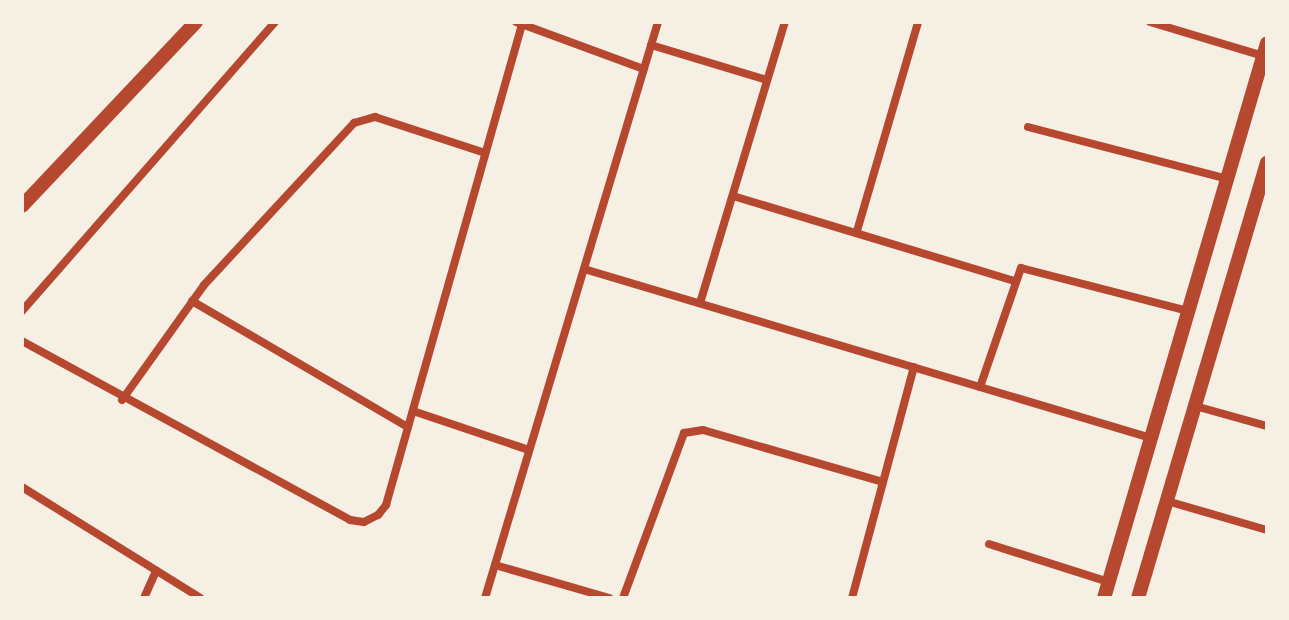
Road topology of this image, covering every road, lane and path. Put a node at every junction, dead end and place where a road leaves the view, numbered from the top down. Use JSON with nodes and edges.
{"nodes":[{"id":1,"x":196,"y":22,"type":"edge"},
{"id":2,"x":275,"y":22,"type":"edge"},
{"id":3,"x":658,"y":22,"type":"edge"},
{"id":4,"x":785,"y":22,"type":"edge"},
{"id":5,"x":918,"y":22,"type":"edge"},
{"id":6,"x":1150,"y":22,"type":"edge"},
{"id":7,"x":519,"y":23,"type":"edge"},
{"id":8,"x":651,"y":45,"type":"junction"},
{"id":9,"x":1265,"y":49,"type":"edge"},
{"id":10,"x":644,"y":69,"type":"junction"},
{"id":11,"x":767,"y":80,"type":"junction"},
{"id":12,"x":1028,"y":127,"type":"dead end"},
{"id":13,"x":485,"y":153,"type":"junction"},
{"id":14,"x":1267,"y":163,"type":"edge"},
{"id":15,"x":1227,"y":179,"type":"junction"},
{"id":16,"x":733,"y":196,"type":"junction"},
{"id":17,"x":22,"y":206,"type":"edge"},
{"id":18,"x":857,"y":231,"type":"junction"},
{"id":19,"x":584,"y":269,"type":"junction"},
{"id":20,"x":1014,"y":281,"type":"junction"},
{"id":21,"x":192,"y":301,"type":"junction"},
{"id":22,"x":700,"y":303,"type":"junction"},
{"id":23,"x":22,"y":311,"type":"edge"},
{"id":24,"x":1188,"y":311,"type":"junction"},
{"id":25,"x":22,"y":341,"type":"edge"},
{"id":26,"x":914,"y":367,"type":"junction"},
{"id":27,"x":980,"y":387,"type":"junction"},
{"id":28,"x":122,"y":400,"type":"junction"},
{"id":29,"x":1195,"y":406,"type":"junction"},
{"id":30,"x":413,"y":411,"type":"junction"},
{"id":31,"x":1267,"y":426,"type":"edge"},
{"id":32,"x":408,"y":427,"type":"junction"},
{"id":33,"x":1151,"y":438,"type":"junction"},
{"id":34,"x":529,"y":450,"type":"junction"},
{"id":35,"x":883,"y":482,"type":"junction"},
{"id":36,"x":22,"y":487,"type":"edge"},
{"id":37,"x":1167,"y":501,"type":"junction"},
{"id":38,"x":1267,"y":530,"type":"edge"},
{"id":39,"x":989,"y":544,"type":"dead end"},
{"id":40,"x":495,"y":565,"type":"junction"},
{"id":41,"x":156,"y":571,"type":"junction"},
{"id":42,"x":1109,"y":582,"type":"junction"},
{"id":43,"x":144,"y":598,"type":"edge"},
{"id":44,"x":200,"y":598,"type":"edge"},
{"id":45,"x":485,"y":598,"type":"edge"},
{"id":46,"x":609,"y":598,"type":"edge"},
{"id":47,"x":623,"y":598,"type":"edge"},
{"id":48,"x":852,"y":598,"type":"edge"},
{"id":49,"x":1104,"y":598,"type":"edge"},
{"id":50,"x":1138,"y":598,"type":"edge"}],
"edges":[{"from":1,"to":17,"type":"street"},
{"from":2,"to":23,"type":"street"},
{"from":3,"to":8,"type":"street"},
{"from":4,"to":11,"type":"street"},
{"from":5,"to":18,"type":"street"},
{"from":6,"to":9,"type":"street"},
{"from":7,"to":10,"type":"street"},
{"from":7,"to":13,"type":"street"},
{"from":8,"to":10,"type":"street"},
{"from":8,"to":11,"type":"street"},
{"from":9,"to":15,"type":"street"},
{"from":10,"to":19,"type":"street"},
{"from":11,"to":16,"type":"street"},
{"from":12,"to":15,"type":"street"},
{"from":13,"to":21,"type":"street"},
{"from":13,"to":30,"type":"street"},
{"from":14,"to":29,"type":"street"},
{"from":15,"to":24,"type":"street"},
{"from":16,"to":18,"type":"street"},
{"from":16,"to":22,"type":"street"},
{"from":18,"to":20,"type":"street"},
{"from":19,"to":22,"type":"street"},
{"from":19,"to":34,"type":"street"},
{"from":20,"to":24,"type":"street"},
{"from":20,"to":27,"type":"street"},
{"from":21,"to":28,"type":"street"},
{"from":21,"to":32,"type":"street"},
{"from":22,"to":26,"type":"street"},
{"from":24,"to":33,"type":"street"},
{"from":25,"to":28,"type":"street"},
{"from":26,"to":27,"type":"street"},
{"from":26,"to":35,"type":"street"},
{"from":27,"to":33,"type":"street"},
{"from":28,"to":32,"type":"street"},
{"from":29,"to":31,"type":"street"},
{"from":29,"to":37,"type":"street"},
{"from":30,"to":32,"type":"street"},
{"from":30,"to":34,"type":"street"},
{"from":33,"to":42,"type":"street"},
{"from":34,"to":40,"type":"street"},
{"from":35,"to":47,"type":"street"},
{"from":35,"to":48,"type":"street"},
{"from":36,"to":41,"type":"street"},
{"from":37,"to":38,"type":"street"},
{"from":37,"to":50,"type":"street"},
{"from":39,"to":42,"type":"street"},
{"from":40,"to":45,"type":"street"},
{"from":40,"to":46,"type":"street"},
{"from":41,"to":43,"type":"street"},
{"from":41,"to":44,"type":"street"},
{"from":42,"to":49,"type":"street"}]}
